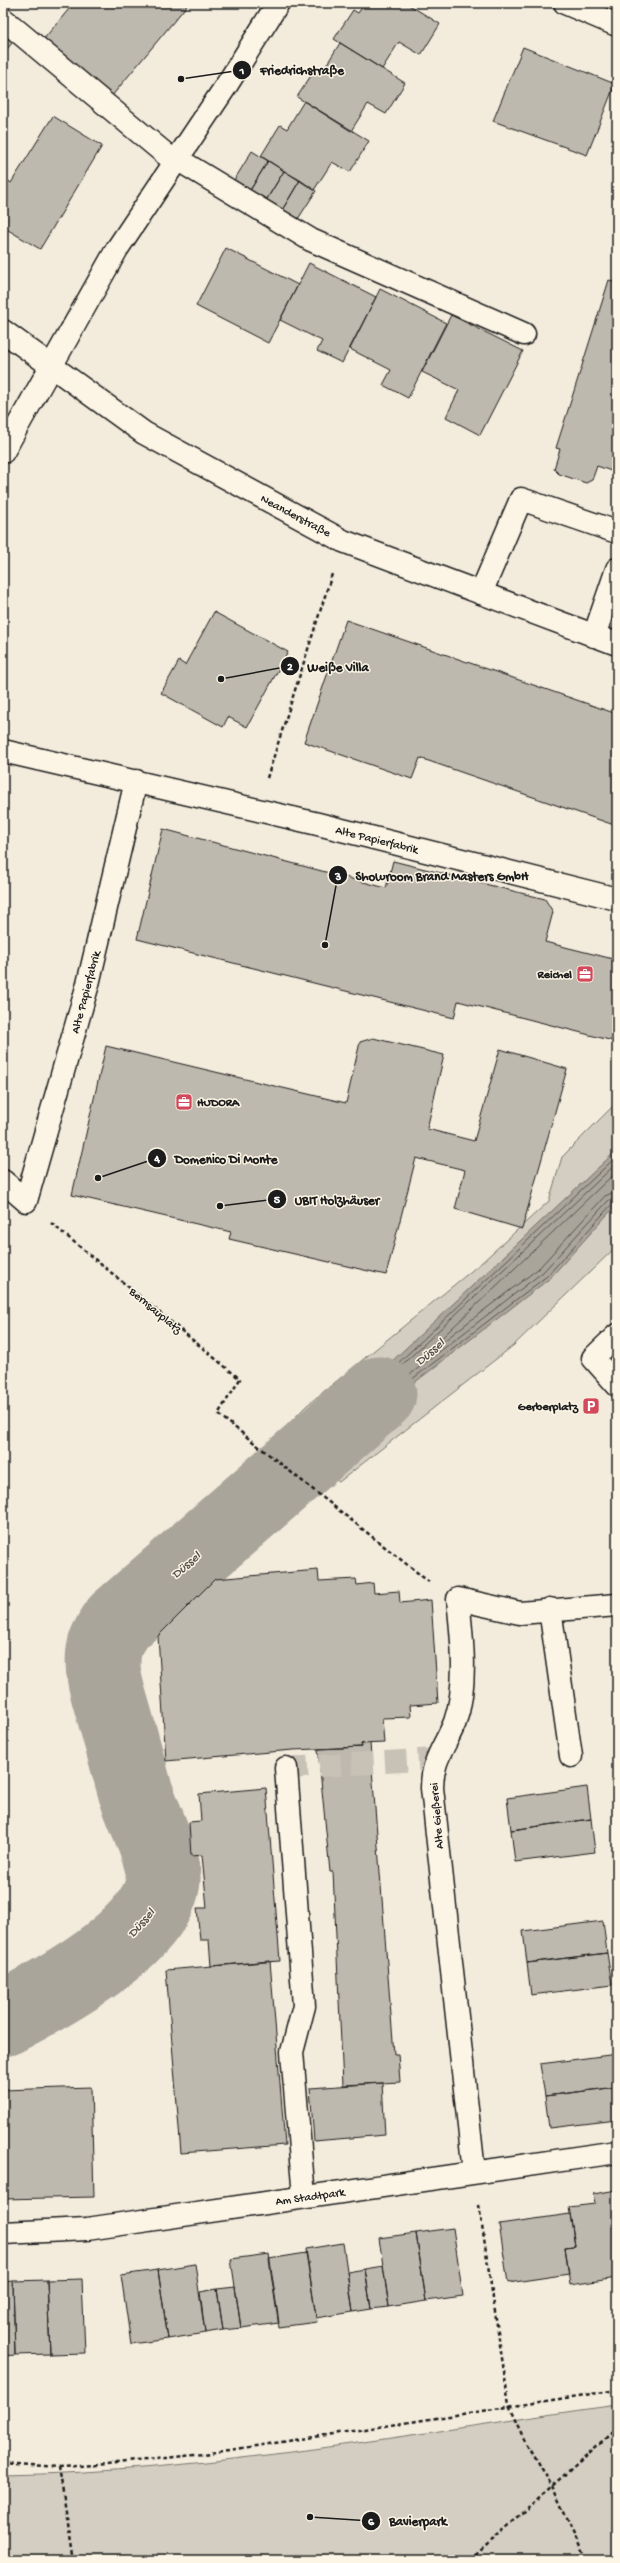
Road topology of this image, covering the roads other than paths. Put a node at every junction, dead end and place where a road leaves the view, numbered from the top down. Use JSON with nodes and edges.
{"nodes":[{"id":1,"x":565,"y":3,"type":"edge"},
{"id":2,"x":275,"y":4,"type":"edge"},
{"id":3,"x":3,"y":19,"type":"edge"},
{"id":4,"x":617,"y":25,"type":"edge"},
{"id":5,"x":176,"y":161,"type":"junction"},
{"id":6,"x":3,"y":331,"type":"edge"},
{"id":7,"x":524,"y":334,"type":"dead end"},
{"id":8,"x":52,"y":366,"type":"junction"},
{"id":9,"x":3,"y":452,"type":"edge"},
{"id":10,"x":617,"y":532,"type":"edge"},
{"id":11,"x":617,"y":569,"type":"edge"},
{"id":12,"x":481,"y":593,"type":"junction"},
{"id":13,"x":594,"y":636,"type":"junction"},
{"id":14,"x":617,"y":644,"type":"edge"},
{"id":15,"x":3,"y":751,"type":"edge"},
{"id":16,"x":136,"y":781,"type":"junction"},
{"id":17,"x":617,"y":899,"type":"edge"},
{"id":18,"x":3,"y":1181,"type":"edge"},
{"id":19,"x":617,"y":1335,"type":"edge"},
{"id":20,"x":617,"y":1385,"type":"edge"},
{"id":21,"x":617,"y":1605,"type":"edge"},
{"id":22,"x":550,"y":1609,"type":"junction"},
{"id":23,"x":571,"y":1756,"type":"dead end"},
{"id":24,"x":286,"y":1768,"type":"dead end"},
{"id":25,"x":617,"y":2152,"type":"edge"},
{"id":26,"x":474,"y":2172,"type":"junction"},
{"id":27,"x":304,"y":2197,"type":"junction"},
{"id":28,"x":3,"y":2233,"type":"edge"}],
"edges":[{"from":1,"to":4,"type":"street"},
{"from":2,"to":5,"type":"street"},
{"from":3,"to":5,"type":"street"},
{"from":5,"to":7,"type":"street"},
{"from":5,"to":8,"type":"street"},
{"from":6,"to":8,"type":"street","name":"Neanderstraße"},
{"from":8,"to":9,"type":"street"},
{"from":8,"to":12,"type":"street","name":"Neanderstraße"},
{"from":10,"to":12,"type":"street"},
{"from":11,"to":13,"type":"street"},
{"from":12,"to":13,"type":"street","name":"Neanderstraße"},
{"from":13,"to":14,"type":"street","name":"Neanderstraße"},
{"from":15,"to":16,"type":"street","name":"Alte Papierfabrik"},
{"from":16,"to":17,"type":"street","name":"Alte Papierfabrik"},
{"from":16,"to":18,"type":"street","name":"Alte Papierfabrik"},
{"from":19,"to":20,"type":"street"},
{"from":21,"to":22,"type":"street"},
{"from":22,"to":23,"type":"street"},
{"from":22,"to":26,"type":"street","name":"Alte Gießerei"},
{"from":24,"to":27,"type":"street"},
{"from":25,"to":26,"type":"street","name":"Am Stadtpark"},
{"from":26,"to":27,"type":"street","name":"Am Stadtpark"},
{"from":27,"to":28,"type":"street","name":"Am Stadtpark"}]}
